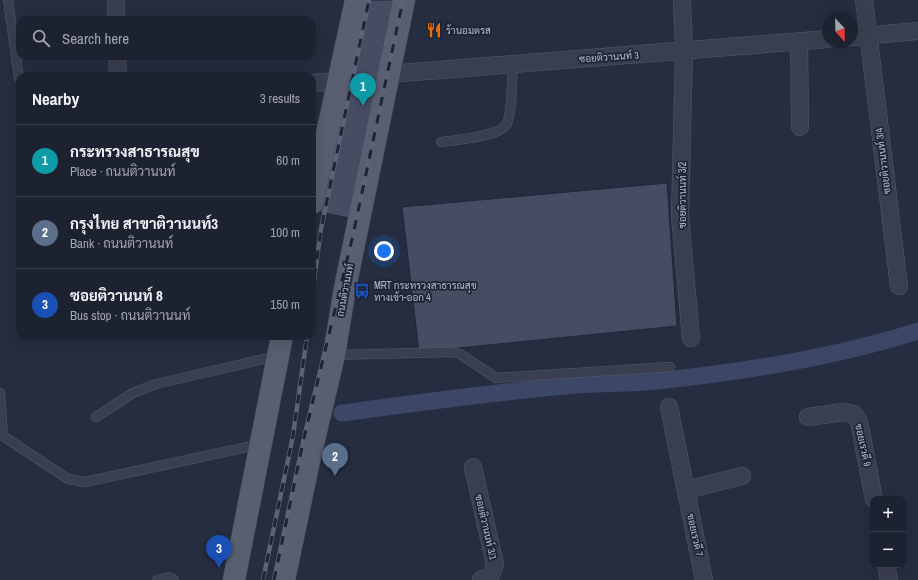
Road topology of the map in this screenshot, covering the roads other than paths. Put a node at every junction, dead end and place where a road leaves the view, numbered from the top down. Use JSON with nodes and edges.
{"nodes":[{"id":1,"x":8,"y":0,"type":"edge"},
{"id":2,"x":116,"y":0,"type":"edge"},
{"id":3,"x":356,"y":0,"type":"edge"},
{"id":4,"x":404,"y":0,"type":"edge"},
{"id":5,"x":682,"y":0,"type":"edge"},
{"id":6,"x":864,"y":0,"type":"edge"},
{"id":7,"x":116,"y":16,"type":"edge"},
{"id":8,"x":918,"y":31,"type":"edge"},
{"id":9,"x":860,"y":36,"type":"edge"},
{"id":10,"x":822,"y":39,"type":"edge"},
{"id":11,"x":799,"y":41,"type":"junction"},
{"id":12,"x":684,"y":51,"type":"junction"},
{"id":13,"x":16,"y":57,"type":"edge"},
{"id":14,"x":16,"y":60,"type":"edge"},
{"id":15,"x":117,"y":60,"type":"edge"},
{"id":16,"x":513,"y":64,"type":"junction"},
{"id":17,"x":18,"y":72,"type":"edge"},
{"id":18,"x":118,"y":72,"type":"edge"},
{"id":19,"x":389,"y":74,"type":"junction"},
{"id":20,"x":340,"y":82,"type":"junction"},
{"id":21,"x":316,"y":83,"type":"edge"},
{"id":22,"x":800,"y":127,"type":"dead end"},
{"id":23,"x":441,"y":142,"type":"dead end"},
{"id":24,"x":316,"y":186,"type":"edge"},
{"id":25,"x":898,"y":286,"type":"dead end"},
{"id":26,"x":691,"y":338,"type":"dead end"},
{"id":27,"x":280,"y":346,"type":"edge"},
{"id":28,"x":334,"y":355,"type":"junction"},
{"id":29,"x":670,"y":367,"type":"dead end"},
{"id":30,"x":0,"y":393,"type":"edge"},
{"id":31,"x":669,"y":407,"type":"dead end"},
{"id":32,"x":96,"y":417,"type":"dead end"},
{"id":33,"x":808,"y":417,"type":"dead end"},
{"id":34,"x":2,"y":436,"type":"edge"},
{"id":35,"x":261,"y":443,"type":"junction"},
{"id":36,"x":473,"y":467,"type":"dead end"},
{"id":37,"x":742,"y":476,"type":"dead end"},
{"id":38,"x":686,"y":490,"type":"junction"},
{"id":39,"x":873,"y":496,"type":"edge"},
{"id":40,"x":887,"y":568,"type":"edge"},
{"id":41,"x":156,"y":580,"type":"edge"},
{"id":42,"x":174,"y":580,"type":"edge"},
{"id":43,"x":234,"y":580,"type":"edge"},
{"id":44,"x":284,"y":580,"type":"edge"},
{"id":45,"x":481,"y":580,"type":"edge"},
{"id":46,"x":704,"y":580,"type":"edge"},
{"id":47,"x":889,"y":580,"type":"edge"}],
"edges":[{"from":1,"to":13,"type":"lane"},
{"from":2,"to":7,"type":"street"},
{"from":3,"to":20,"type":"main road"},
{"from":4,"to":19,"type":"main road","name":"ถนนติวานนท์"},
{"from":5,"to":12,"type":"street"},
{"from":6,"to":9,"type":"street","name":"ซอยติวานนท์ 3/4"},
{"from":8,"to":9,"type":"street"},
{"from":9,"to":25,"type":"street","name":"ซอยติวานนท์ 3/4"},
{"from":10,"to":11,"type":"street","name":"ซอยติวานนท์ 3"},
{"from":11,"to":12,"type":"street","name":"ซอยติวานนท์ 3"},
{"from":11,"to":22,"type":"street"},
{"from":12,"to":16,"type":"street","name":"ซอยติวานนท์ 3"},
{"from":12,"to":26,"type":"street","name":"ซอยติวานนท์ 3/2"},
{"from":14,"to":17,"type":"lane"},
{"from":15,"to":18,"type":"street"},
{"from":16,"to":19,"type":"street","name":"ซอยติวานนท์ 3"},
{"from":16,"to":23,"type":"lane"},
{"from":19,"to":28,"type":"main road","name":"ถนนติวานนท์"},
{"from":20,"to":21,"type":"street"},
{"from":20,"to":24,"type":"main road"},
{"from":27,"to":32,"type":"lane"},
{"from":27,"to":35,"type":"main road"},
{"from":28,"to":29,"type":"lane"},
{"from":28,"to":44,"type":"main road","name":"ถนนติวานนท์"},
{"from":30,"to":34,"type":"lane"},
{"from":31,"to":38,"type":"street","name":"ซอยเรวดี 7"},
{"from":33,"to":39,"type":"street","name":"ซอยเรวดี 9"},
{"from":34,"to":35,"type":"lane"},
{"from":35,"to":43,"type":"main road"},
{"from":36,"to":45,"type":"street","name":"ซอยติวานนท์ 3/1"},
{"from":37,"to":38,"type":"street"},
{"from":38,"to":46,"type":"street","name":"ซอยเรวดี 7"},
{"from":40,"to":47,"type":"street"},
{"from":41,"to":42,"type":"lane"}]}
